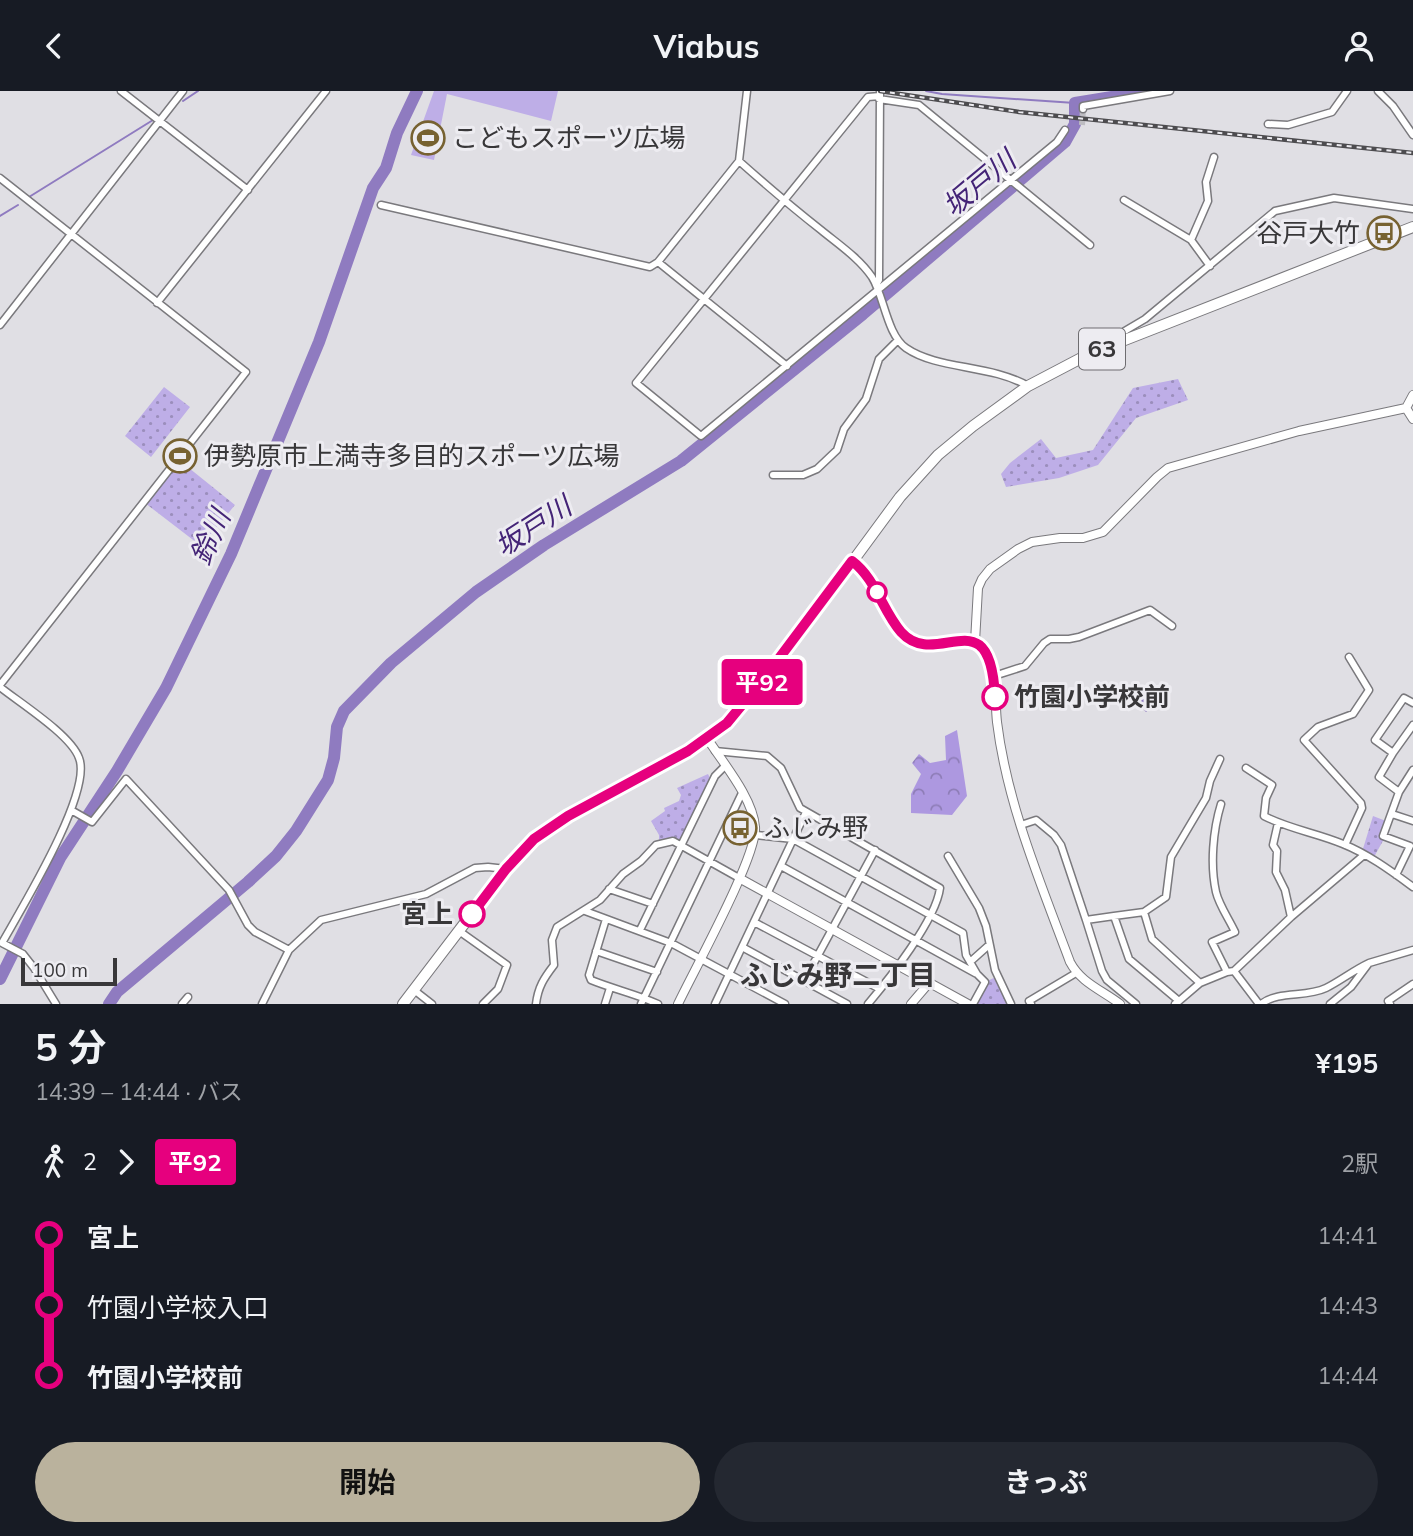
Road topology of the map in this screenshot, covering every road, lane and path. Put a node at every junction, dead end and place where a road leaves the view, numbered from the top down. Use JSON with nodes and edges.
{"nodes":[{"id":1,"x":121,"y":91,"type":"edge"},
{"id":2,"x":183,"y":91,"type":"edge"},
{"id":3,"x":326,"y":91,"type":"edge"},
{"id":4,"x":747,"y":91,"type":"edge"},
{"id":5,"x":1170,"y":91,"type":"edge"},
{"id":6,"x":1347,"y":91,"type":"edge"},
{"id":7,"x":1378,"y":91,"type":"edge"},
{"id":8,"x":879,"y":95,"type":"edge"},
{"id":9,"x":1083,"y":109,"type":"dead end"},
{"id":10,"x":159,"y":121,"type":"junction"},
{"id":11,"x":1268,"y":124,"type":"dead end"},
{"id":12,"x":1065,"y":130,"type":"dead end"},
{"id":13,"x":1413,"y":135,"type":"edge"},
{"id":14,"x":1214,"y":157,"type":"dead end"},
{"id":15,"x":738,"y":161,"type":"junction"},
{"id":16,"x":0,"y":178,"type":"edge"},
{"id":17,"x":1011,"y":181,"type":"junction"},
{"id":18,"x":248,"y":190,"type":"junction"},
{"id":19,"x":1124,"y":200,"type":"dead end"},
{"id":20,"x":785,"y":201,"type":"junction"},
{"id":21,"x":381,"y":205,"type":"dead end"},
{"id":22,"x":1413,"y":209,"type":"edge"},
{"id":23,"x":1413,"y":227,"type":"edge"},
{"id":24,"x":71,"y":235,"type":"junction"},
{"id":25,"x":1191,"y":240,"type":"junction"},
{"id":26,"x":1090,"y":245,"type":"dead end"},
{"id":27,"x":658,"y":262,"type":"junction"},
{"id":28,"x":1210,"y":266,"type":"junction"},
{"id":29,"x":876,"y":289,"type":"junction"},
{"id":30,"x":705,"y":299,"type":"junction"},
{"id":31,"x":157,"y":303,"type":"junction"},
{"id":32,"x":0,"y":325,"type":"edge"},
{"id":33,"x":898,"y":340,"type":"junction"},
{"id":34,"x":1115,"y":343,"type":"junction"},
{"id":35,"x":787,"y":366,"type":"junction"},
{"id":36,"x":1028,"y":386,"type":"junction"},
{"id":37,"x":1413,"y":395,"type":"edge"},
{"id":38,"x":1406,"y":408,"type":"junction"},
{"id":39,"x":1413,"y":419,"type":"edge"},
{"id":40,"x":773,"y":475,"type":"dead end"},
{"id":41,"x":852,"y":561,"type":"junction"},
{"id":42,"x":1171,"y":626,"type":"dead end"},
{"id":43,"x":975,"y":642,"type":"junction"},
{"id":44,"x":1349,"y":657,"type":"dead end"},
{"id":45,"x":994,"y":676,"type":"junction"},
{"id":46,"x":0,"y":686,"type":"edge"},
{"id":47,"x":1413,"y":703,"type":"edge"},
{"id":48,"x":1413,"y":725,"type":"edge"},
{"id":49,"x":708,"y":738,"type":"junction"},
{"id":50,"x":715,"y":751,"type":"junction"},
{"id":51,"x":1393,"y":753,"type":"junction"},
{"id":52,"x":1220,"y":759,"type":"dead end"},
{"id":53,"x":725,"y":766,"type":"junction"},
{"id":54,"x":1246,"y":768,"type":"dead end"},
{"id":55,"x":1413,"y":770,"type":"edge"},
{"id":56,"x":1399,"y":792,"type":"junction"},
{"id":57,"x":742,"y":793,"type":"junction"},
{"id":58,"x":1221,"y":804,"type":"dead end"},
{"id":59,"x":74,"y":812,"type":"junction"},
{"id":60,"x":807,"y":812,"type":"junction"},
{"id":61,"x":1392,"y":814,"type":"junction"},
{"id":62,"x":1413,"y":821,"type":"edge"},
{"id":63,"x":1278,"y":823,"type":"junction"},
{"id":64,"x":1021,"y":825,"type":"junction"},
{"id":65,"x":756,"y":835,"type":"junction"},
{"id":66,"x":793,"y":839,"type":"junction"},
{"id":67,"x":1345,"y":845,"type":"junction"},
{"id":68,"x":681,"y":846,"type":"junction"},
{"id":69,"x":875,"y":850,"type":"junction"},
{"id":70,"x":1364,"y":855,"type":"junction"},
{"id":71,"x":948,"y":856,"type":"dead end"},
{"id":72,"x":709,"y":862,"type":"junction"},
{"id":73,"x":781,"y":866,"type":"junction"},
{"id":74,"x":506,"y":869,"type":"junction"},
{"id":75,"x":1396,"y":875,"type":"junction"},
{"id":76,"x":861,"y":877,"type":"junction"},
{"id":77,"x":739,"y":878,"type":"junction"},
{"id":78,"x":1413,"y":887,"type":"edge"},
{"id":79,"x":609,"y":889,"type":"junction"},
{"id":80,"x":767,"y":894,"type":"junction"},
{"id":81,"x":847,"y":902,"type":"junction"},
{"id":82,"x":653,"y":904,"type":"junction"},
{"id":83,"x":585,"y":911,"type":"junction"},
{"id":84,"x":1144,"y":912,"type":"junction"},
{"id":85,"x":929,"y":914,"type":"junction"},
{"id":86,"x":1114,"y":916,"type":"junction"},
{"id":87,"x":1291,"y":917,"type":"junction"},
{"id":88,"x":606,"y":919,"type":"junction"},
{"id":89,"x":1086,"y":920,"type":"junction"},
{"id":90,"x":754,"y":922,"type":"junction"},
{"id":91,"x":832,"y":929,"type":"junction"},
{"id":92,"x":640,"y":930,"type":"junction"},
{"id":93,"x":459,"y":932,"type":"junction"},
{"id":94,"x":915,"y":940,"type":"junction"},
{"id":95,"x":671,"y":943,"type":"junction"},
{"id":96,"x":989,"y":945,"type":"junction"},
{"id":97,"x":742,"y":947,"type":"junction"},
{"id":98,"x":289,"y":950,"type":"junction"},
{"id":99,"x":1413,"y":950,"type":"edge"},
{"id":100,"x":596,"y":951,"type":"junction"},
{"id":101,"x":818,"y":956,"type":"junction"},
{"id":102,"x":700,"y":958,"type":"junction"},
{"id":103,"x":971,"y":962,"type":"junction"},
{"id":104,"x":1369,"y":963,"type":"junction"},
{"id":105,"x":899,"y":966,"type":"junction"},
{"id":106,"x":657,"y":972,"type":"junction"},
{"id":107,"x":1230,"y":972,"type":"junction"},
{"id":108,"x":1076,"y":973,"type":"junction"},
{"id":109,"x":729,"y":974,"type":"junction"},
{"id":110,"x":977,"y":974,"type":"junction"},
{"id":111,"x":804,"y":981,"type":"junction"},
{"id":112,"x":929,"y":983,"type":"junction"},
{"id":113,"x":1200,"y":983,"type":"junction"},
{"id":114,"x":1413,"y":984,"type":"edge"},
{"id":115,"x":610,"y":988,"type":"junction"},
{"id":116,"x":880,"y":989,"type":"junction"},
{"id":117,"x":414,"y":990,"type":"junction"},
{"id":118,"x":188,"y":996,"type":"dead end"},
{"id":119,"x":1387,"y":1000,"type":"edge"},
{"id":120,"x":643,"y":1001,"type":"edge"},
{"id":121,"x":956,"y":1001,"type":"edge"},
{"id":122,"x":718,"y":1003,"type":"edge"},
{"id":123,"x":1177,"y":1003,"type":"edge"},
{"id":124,"x":56,"y":1004,"type":"edge"},
{"id":125,"x":183,"y":1004,"type":"edge"},
{"id":126,"x":262,"y":1004,"type":"edge"},
{"id":127,"x":403,"y":1004,"type":"edge"},
{"id":128,"x":432,"y":1004,"type":"edge"},
{"id":129,"x":483,"y":1004,"type":"edge"},
{"id":130,"x":536,"y":1004,"type":"edge"},
{"id":131,"x":605,"y":1004,"type":"edge"},
{"id":132,"x":658,"y":1004,"type":"edge"},
{"id":133,"x":678,"y":1004,"type":"edge"},
{"id":134,"x":785,"y":1004,"type":"edge"},
{"id":135,"x":847,"y":1004,"type":"edge"},
{"id":136,"x":868,"y":1004,"type":"edge"},
{"id":137,"x":911,"y":1004,"type":"edge"},
{"id":138,"x":968,"y":1004,"type":"edge"},
{"id":139,"x":973,"y":1004,"type":"edge"},
{"id":140,"x":1011,"y":1004,"type":"edge"},
{"id":141,"x":1031,"y":1004,"type":"edge"},
{"id":142,"x":1120,"y":1004,"type":"edge"},
{"id":143,"x":1136,"y":1004,"type":"edge"},
{"id":144,"x":1260,"y":1004,"type":"edge"},
{"id":145,"x":1329,"y":1004,"type":"edge"}],
"edges":[{"from":1,"to":10,"type":"street"},
{"from":2,"to":10,"type":"street"},
{"from":3,"to":18,"type":"street"},
{"from":4,"to":15,"type":"street"},
{"from":5,"to":9,"type":"street"},
{"from":6,"to":11,"type":"street"},
{"from":7,"to":13,"type":"street"},
{"from":8,"to":17,"type":"street"},
{"from":8,"to":20,"type":"street"},
{"from":8,"to":29,"type":"street"},
{"from":10,"to":18,"type":"street"},
{"from":10,"to":24,"type":"street"},
{"from":12,"to":17,"type":"street"},
{"from":14,"to":25,"type":"street"},
{"from":15,"to":20,"type":"street"},
{"from":15,"to":27,"type":"street"},
{"from":16,"to":24,"type":"street"},
{"from":17,"to":26,"type":"street"},
{"from":17,"to":29,"type":"street"},
{"from":18,"to":31,"type":"street"},
{"from":19,"to":25,"type":"street"},
{"from":20,"to":29,"type":"street"},
{"from":20,"to":30,"type":"street"},
{"from":21,"to":27,"type":"street"},
{"from":22,"to":28,"type":"street"},
{"from":23,"to":34,"type":"main road","number":"63"},
{"from":24,"to":31,"type":"street"},
{"from":24,"to":32,"type":"street"},
{"from":25,"to":28,"type":"street"},
{"from":27,"to":30,"type":"street"},
{"from":28,"to":34,"type":"street"},
{"from":29,"to":33,"type":"street"},
{"from":29,"to":35,"type":"street"},
{"from":30,"to":35,"type":"street"},
{"from":30,"to":35,"type":"street"},
{"from":31,"to":46,"type":"street"},
{"from":33,"to":36,"type":"street"},
{"from":33,"to":40,"type":"street"},
{"from":34,"to":36,"type":"main road","number":"63"},
{"from":36,"to":41,"type":"main road","number":"63"},
{"from":37,"to":38,"type":"street"},
{"from":38,"to":39,"type":"street"},
{"from":38,"to":43,"type":"street"},
{"from":41,"to":43,"type":"street"},
{"from":41,"to":49,"type":"main road","number":"63"},
{"from":42,"to":45,"type":"street"},
{"from":43,"to":45,"type":"street"},
{"from":44,"to":67,"type":"street"},
{"from":45,"to":64,"type":"street"},
{"from":46,"to":59,"type":"street"},
{"from":47,"to":51,"type":"street"},
{"from":48,"to":51,"type":"street"},
{"from":49,"to":50,"type":"street"},
{"from":49,"to":74,"type":"main road","number":"63"},
{"from":50,"to":53,"type":"street"},
{"from":50,"to":60,"type":"street"},
{"from":51,"to":56,"type":"street"},
{"from":52,"to":84,"type":"street"},
{"from":53,"to":57,"type":"street"},
{"from":53,"to":68,"type":"street"},
{"from":54,"to":63,"type":"street"},
{"from":55,"to":56,"type":"street"},
{"from":56,"to":61,"type":"street"},
{"from":57,"to":65,"type":"street"},
{"from":57,"to":72,"type":"street"},
{"from":58,"to":107,"type":"street"},
{"from":59,"to":98,"type":"street"},
{"from":59,"to":124,"type":"street"},
{"from":60,"to":66,"type":"street"},
{"from":60,"to":69,"type":"street"},
{"from":61,"to":62,"type":"street"},
{"from":61,"to":75,"type":"street"},
{"from":63,"to":67,"type":"street"},
{"from":63,"to":87,"type":"street"},
{"from":64,"to":89,"type":"street"},
{"from":64,"to":108,"type":"street"},
{"from":65,"to":66,"type":"street"},
{"from":65,"to":77,"type":"street"},
{"from":66,"to":73,"type":"street"},
{"from":66,"to":76,"type":"street"},
{"from":67,"to":70,"type":"street"},
{"from":68,"to":72,"type":"street"},
{"from":68,"to":79,"type":"street"},
{"from":68,"to":82,"type":"street"},
{"from":69,"to":76,"type":"street"},
{"from":69,"to":85,"type":"street"},
{"from":70,"to":75,"type":"street"},
{"from":70,"to":87,"type":"street"},
{"from":71,"to":96,"type":"street"},
{"from":72,"to":77,"type":"street"},
{"from":72,"to":95,"type":"street"},
{"from":73,"to":80,"type":"street"},
{"from":73,"to":81,"type":"street"},
{"from":74,"to":93,"type":"main road","number":"63"},
{"from":74,"to":98,"type":"street"},
{"from":75,"to":78,"type":"street"},
{"from":76,"to":81,"type":"street"},
{"from":76,"to":85,"type":"street"},
{"from":77,"to":80,"type":"street"},
{"from":77,"to":102,"type":"street"},
{"from":79,"to":82,"type":"street"},
{"from":79,"to":83,"type":"street"},
{"from":80,"to":90,"type":"street"},
{"from":80,"to":91,"type":"street"},
{"from":81,"to":91,"type":"street"},
{"from":81,"to":94,"type":"street"},
{"from":82,"to":92,"type":"street"},
{"from":83,"to":88,"type":"street"},
{"from":83,"to":130,"type":"street"},
{"from":84,"to":86,"type":"street"},
{"from":84,"to":113,"type":"street"},
{"from":85,"to":94,"type":"street"},
{"from":85,"to":103,"type":"street"},
{"from":86,"to":89,"type":"street"},
{"from":86,"to":123,"type":"street"},
{"from":87,"to":107,"type":"street"},
{"from":88,"to":92,"type":"street"},
{"from":88,"to":100,"type":"street"},
{"from":89,"to":143,"type":"street"},
{"from":90,"to":97,"type":"street"},
{"from":90,"to":101,"type":"street"},
{"from":91,"to":101,"type":"street"},
{"from":91,"to":105,"type":"street"},
{"from":92,"to":95,"type":"street"},
{"from":93,"to":117,"type":"main road","number":"63"},
{"from":93,"to":129,"type":"street"},
{"from":94,"to":105,"type":"street"},
{"from":94,"to":110,"type":"street"},
{"from":95,"to":102,"type":"street"},
{"from":95,"to":106,"type":"street"},
{"from":96,"to":103,"type":"street"},
{"from":96,"to":140,"type":"street"},
{"from":97,"to":109,"type":"street"},
{"from":97,"to":111,"type":"street"},
{"from":98,"to":126,"type":"street"},
{"from":99,"to":104,"type":"street"},
{"from":100,"to":106,"type":"street"},
{"from":100,"to":115,"type":"street"},
{"from":101,"to":111,"type":"street"},
{"from":101,"to":116,"type":"street"},
{"from":102,"to":109,"type":"street"},
{"from":102,"to":133,"type":"street"},
{"from":103,"to":110,"type":"street"},
{"from":104,"to":144,"type":"street"},
{"from":104,"to":145,"type":"street"},
{"from":105,"to":112,"type":"street"},
{"from":105,"to":116,"type":"street"},
{"from":106,"to":120,"type":"street"},
{"from":107,"to":113,"type":"street"},
{"from":107,"to":144,"type":"street"},
{"from":108,"to":141,"type":"street"},
{"from":108,"to":142,"type":"street"},
{"from":109,"to":122,"type":"street"},
{"from":109,"to":134,"type":"street"},
{"from":110,"to":139,"type":"street"},
{"from":111,"to":135,"type":"street"},
{"from":112,"to":121,"type":"street"},
{"from":112,"to":137,"type":"street"},
{"from":113,"to":123,"type":"street"},
{"from":114,"to":119,"type":"street"},
{"from":115,"to":120,"type":"street"},
{"from":115,"to":131,"type":"street"},
{"from":116,"to":136,"type":"street"},
{"from":117,"to":127,"type":"main road","number":"63"},
{"from":117,"to":128,"type":"street"},
{"from":118,"to":125,"type":"street"},
{"from":120,"to":132,"type":"street"},
{"from":121,"to":138,"type":"street"}]}
